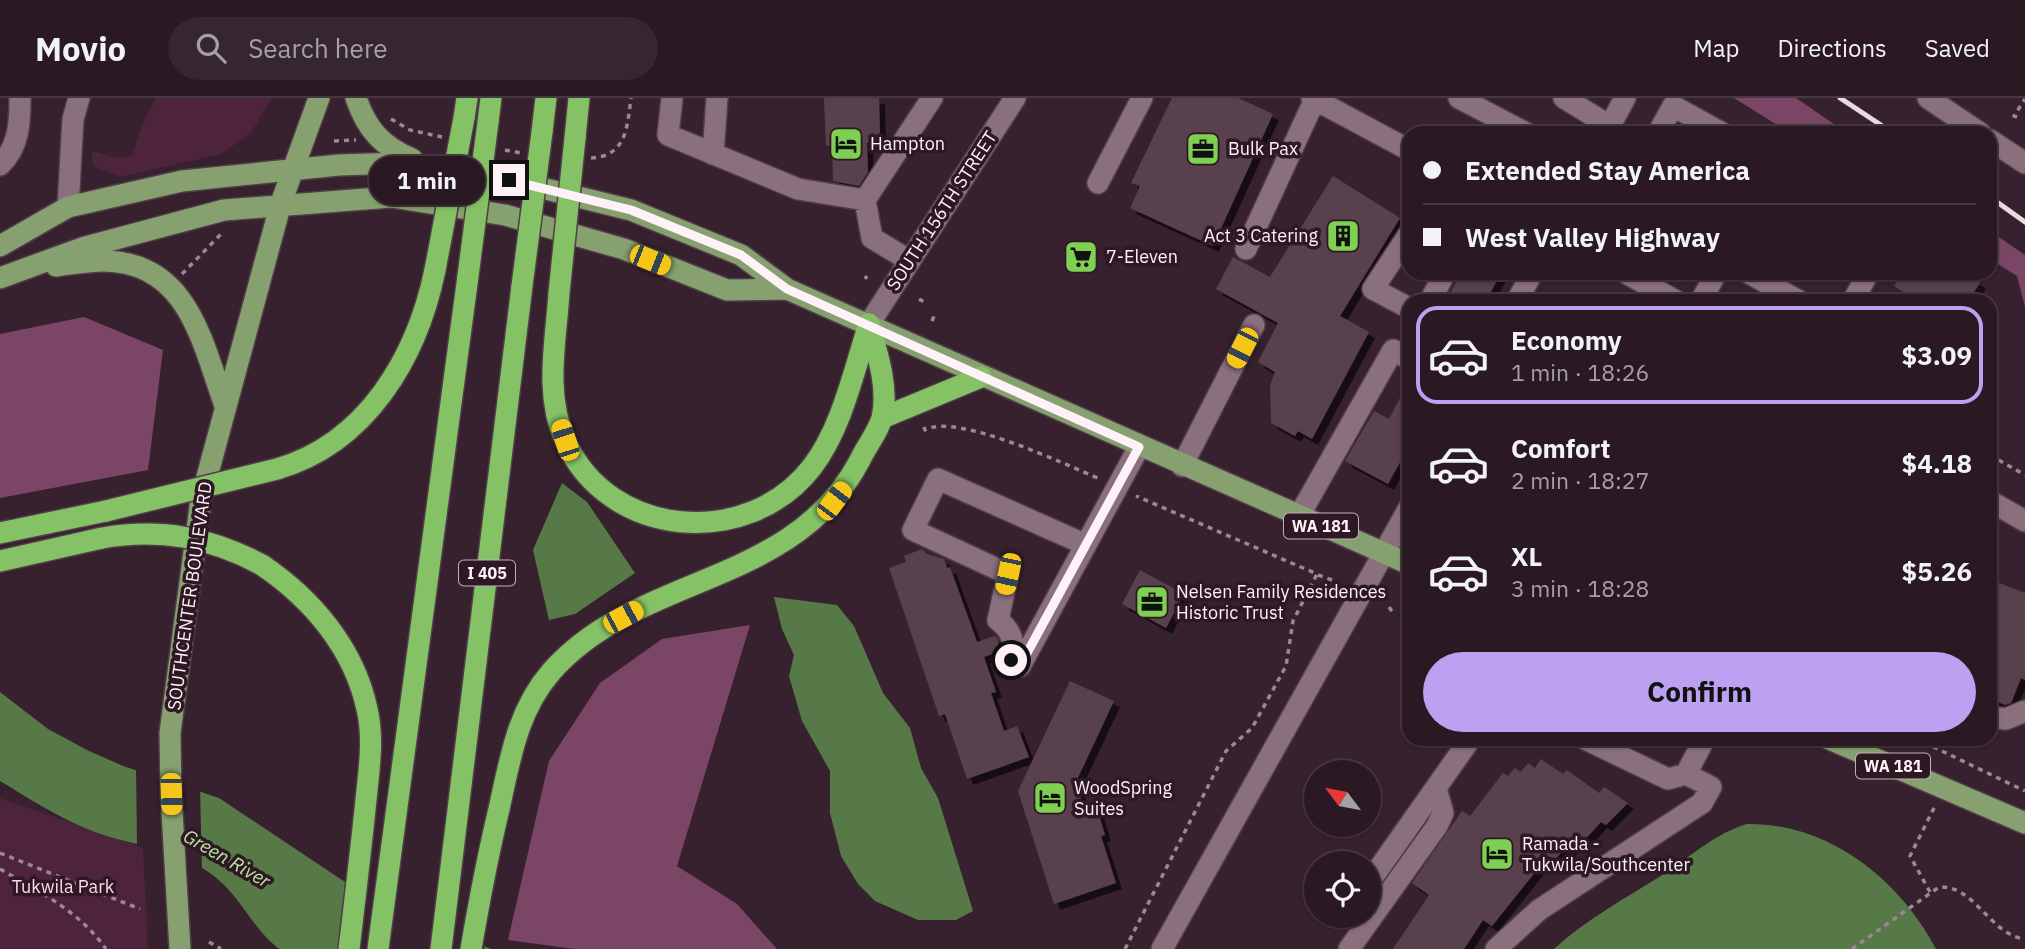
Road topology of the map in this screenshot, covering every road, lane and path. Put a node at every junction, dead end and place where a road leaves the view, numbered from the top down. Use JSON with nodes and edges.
{"nodes":[{"id":1,"x":20,"y":98,"type":"edge"},
{"id":2,"x":79,"y":98,"type":"edge"},
{"id":3,"x":319,"y":98,"type":"edge"},
{"id":4,"x":356,"y":98,"type":"edge"},
{"id":5,"x":491,"y":98,"type":"edge"},
{"id":6,"x":547,"y":98,"type":"edge"},
{"id":7,"x":579,"y":98,"type":"edge"},
{"id":8,"x":631,"y":98,"type":"edge"},
{"id":9,"x":672,"y":98,"type":"edge"},
{"id":10,"x":717,"y":98,"type":"edge"},
{"id":11,"x":932,"y":98,"type":"edge"},
{"id":12,"x":1015,"y":98,"type":"edge"},
{"id":13,"x":1142,"y":98,"type":"edge"},
{"id":14,"x":1459,"y":98,"type":"edge"},
{"id":15,"x":1564,"y":98,"type":"edge"},
{"id":16,"x":1625,"y":98,"type":"edge"},
{"id":17,"x":1928,"y":98,"type":"edge"},
{"id":18,"x":1313,"y":99,"type":"edge"},
{"id":19,"x":2025,"y":99,"type":"edge"},
{"id":20,"x":466,"y":108,"type":"edge"},
{"id":21,"x":2017,"y":117,"type":"dead end"},
{"id":22,"x":390,"y":118,"type":"dead end"},
{"id":23,"x":1513,"y":126,"type":"edge"},
{"id":24,"x":1604,"y":126,"type":"edge"},
{"id":25,"x":1610,"y":126,"type":"edge"},
{"id":26,"x":1662,"y":126,"type":"edge"},
{"id":27,"x":1709,"y":126,"type":"edge"},
{"id":28,"x":1970,"y":126,"type":"edge"},
{"id":29,"x":447,"y":138,"type":"dead end"},
{"id":30,"x":358,"y":140,"type":"dead end"},
{"id":31,"x":334,"y":141,"type":"dead end"},
{"id":32,"x":1997,"y":145,"type":"edge"},
{"id":33,"x":1402,"y":146,"type":"edge"},
{"id":34,"x":578,"y":148,"type":"junction"},
{"id":35,"x":500,"y":149,"type":"dead end"},
{"id":36,"x":527,"y":154,"type":"dead end"},
{"id":37,"x":713,"y":154,"type":"junction"},
{"id":38,"x":2025,"y":163,"type":"edge"},
{"id":39,"x":0,"y":165,"type":"edge"},
{"id":40,"x":427,"y":166,"type":"junction"},
{"id":41,"x":292,"y":170,"type":"junction"},
{"id":42,"x":1098,"y":183,"type":"dead end"},
{"id":43,"x":865,"y":200,"type":"junction"},
{"id":44,"x":281,"y":203,"type":"junction"},
{"id":45,"x":68,"y":206,"type":"junction"},
{"id":46,"x":224,"y":232,"type":"dead end"},
{"id":47,"x":1402,"y":245,"type":"edge"},
{"id":48,"x":0,"y":246,"type":"edge"},
{"id":49,"x":1246,"y":249,"type":"dead end"},
{"id":50,"x":910,"y":261,"type":"junction"},
{"id":51,"x":9,"y":274,"type":"edge"},
{"id":52,"x":178,"y":278,"type":"dead end"},
{"id":53,"x":1638,"y":280,"type":"edge"},
{"id":54,"x":1762,"y":280,"type":"edge"},
{"id":55,"x":787,"y":289,"type":"junction"},
{"id":56,"x":1664,"y":294,"type":"edge"},
{"id":57,"x":1786,"y":294,"type":"edge"},
{"id":58,"x":1402,"y":304,"type":"edge"},
{"id":59,"x":869,"y":324,"type":"junction"},
{"id":60,"x":1254,"y":325,"type":"dead end"},
{"id":61,"x":1402,"y":355,"type":"edge"},
{"id":62,"x":981,"y":377,"type":"junction"},
{"id":63,"x":225,"y":406,"type":"junction"},
{"id":64,"x":882,"y":418,"type":"junction"},
{"id":65,"x":924,"y":427,"type":"dead end"},
{"id":66,"x":1139,"y":447,"type":"junction"},
{"id":67,"x":1997,"y":459,"type":"edge"},
{"id":68,"x":1181,"y":466,"type":"junction"},
{"id":69,"x":2025,"y":475,"type":"edge"},
{"id":70,"x":1117,"y":486,"type":"junction"},
{"id":71,"x":1997,"y":505,"type":"edge"},
{"id":72,"x":1298,"y":516,"type":"junction"},
{"id":73,"x":1402,"y":521,"type":"edge"},
{"id":74,"x":2025,"y":521,"type":"edge"},
{"id":75,"x":0,"y":533,"type":"edge"},
{"id":76,"x":1084,"y":544,"type":"junction"},
{"id":77,"x":1384,"y":554,"type":"junction"},
{"id":78,"x":0,"y":561,"type":"edge"},
{"id":79,"x":1402,"y":561,"type":"edge"},
{"id":80,"x":1317,"y":574,"type":"junction"},
{"id":81,"x":1332,"y":580,"type":"dead end"},
{"id":82,"x":2025,"y":711,"type":"edge"},
{"id":83,"x":1997,"y":718,"type":"edge"},
{"id":84,"x":1465,"y":746,"type":"edge"},
{"id":85,"x":1600,"y":746,"type":"edge"},
{"id":86,"x":1701,"y":746,"type":"edge"},
{"id":87,"x":1846,"y":746,"type":"edge"},
{"id":88,"x":1932,"y":746,"type":"edge"},
{"id":89,"x":1686,"y":774,"type":"junction"},
{"id":90,"x":1436,"y":788,"type":"junction"},
{"id":91,"x":1944,"y":788,"type":"junction"},
{"id":92,"x":2025,"y":790,"type":"edge"},
{"id":93,"x":2025,"y":823,"type":"edge"},
{"id":94,"x":0,"y":853,"type":"edge"},
{"id":95,"x":1381,"y":866,"type":"edge"},
{"id":96,"x":0,"y":869,"type":"edge"},
{"id":97,"x":1930,"y":892,"type":"junction"},
{"id":98,"x":1381,"y":900,"type":"edge"},
{"id":99,"x":140,"y":909,"type":"dead end"},
{"id":100,"x":1362,"y":928,"type":"edge"},
{"id":101,"x":2025,"y":939,"type":"edge"},
{"id":102,"x":209,"y":942,"type":"dead end"},
{"id":103,"x":106,"y":949,"type":"edge"},
{"id":104,"x":180,"y":949,"type":"edge"},
{"id":105,"x":221,"y":949,"type":"edge"},
{"id":106,"x":349,"y":949,"type":"edge"},
{"id":107,"x":378,"y":949,"type":"edge"},
{"id":108,"x":441,"y":949,"type":"edge"},
{"id":109,"x":471,"y":949,"type":"edge"},
{"id":110,"x":1125,"y":949,"type":"edge"},
{"id":111,"x":1163,"y":949,"type":"edge"},
{"id":112,"x":1349,"y":949,"type":"edge"},
{"id":113,"x":1496,"y":949,"type":"edge"},
{"id":114,"x":1852,"y":949,"type":"edge"}],
"edges":[{"from":1,"to":39,"type":"street"},
{"from":2,"to":45,"type":"street"},
{"from":3,"to":41,"type":"main road","name":"SOUTHCENTER BOULEVARD"},
{"from":4,"to":40,"type":"main road"},
{"from":5,"to":107,"type":"highway","bridge":true},
{"from":6,"to":108,"type":"highway","number":"I 405","bridge":true},
{"from":7,"to":34,"type":"highway"},
{"from":8,"to":34,"type":"path"},
{"from":9,"to":37,"type":"street"},
{"from":10,"to":37,"type":"street"},
{"from":11,"to":43,"type":"street"},
{"from":12,"to":50,"type":"street","name":"SOUTH 156TH STREET"},
{"from":13,"to":42,"type":"street"},
{"from":14,"to":23,"type":"street"},
{"from":15,"to":24,"type":"street"},
{"from":16,"to":25,"type":"street"},
{"from":17,"to":28,"type":"street"},
{"from":18,"to":33,"type":"street"},
{"from":18,"to":49,"type":"street"},
{"from":19,"to":21,"type":"path"},
{"from":20,"to":75,"type":"highway","bridge":true},
{"from":22,"to":29,"type":"path"},
{"from":26,"to":27,"type":"street"},
{"from":30,"to":31,"type":"path"},
{"from":32,"to":38,"type":"street"},
{"from":34,"to":59,"type":"highway","bridge":true},
{"from":35,"to":36,"type":"path"},
{"from":37,"to":43,"type":"street"},
{"from":40,"to":41,"type":"main road"},
{"from":40,"to":55,"type":"main road","number":"WA 181"},
{"from":41,"to":44,"type":"main road","name":"SOUTHCENTER BOULEVARD"},
{"from":41,"to":45,"type":"main road"},
{"from":43,"to":50,"type":"street"},
{"from":44,"to":51,"type":"main road"},
{"from":44,"to":55,"type":"main road","number":"WA 181"},
{"from":44,"to":63,"type":"main road","name":"SOUTHCENTER BOULEVARD"},
{"from":45,"to":48,"type":"main road"},
{"from":46,"to":52,"type":"path"},
{"from":47,"to":58,"type":"street"},
{"from":50,"to":59,"type":"street","name":"SOUTH 156TH STREET"},
{"from":51,"to":63,"type":"main road"},
{"from":53,"to":56,"type":"street"},
{"from":54,"to":57,"type":"street"},
{"from":55,"to":59,"type":"main road","number":"WA 181"},
{"from":59,"to":62,"type":"main road","number":"WA 181"},
{"from":59,"to":64,"type":"highway"},
{"from":60,"to":68,"type":"street"},
{"from":61,"to":72,"type":"street"},
{"from":62,"to":64,"type":"highway"},
{"from":62,"to":66,"type":"main road","number":"WA 181"},
{"from":63,"to":104,"type":"main road","name":"SOUTHCENTER BOULEVARD","bridge":true},
{"from":64,"to":109,"type":"highway"},
{"from":65,"to":70,"type":"path"},
{"from":66,"to":68,"type":"main road","number":"WA 181"},
{"from":66,"to":70,"type":"street"},
{"from":67,"to":69,"type":"path"},
{"from":68,"to":72,"type":"main road","number":"WA 181"},
{"from":70,"to":76,"type":"street"},
{"from":70,"to":80,"type":"path"},
{"from":71,"to":74,"type":"street"},
{"from":72,"to":77,"type":"main road","number":"WA 181"},
{"from":73,"to":77,"type":"street"},
{"from":76,"to":76,"type":"street"},
{"from":77,"to":79,"type":"main road","number":"WA 181"},
{"from":77,"to":111,"type":"street"},
{"from":78,"to":106,"type":"highway","bridge":true},
{"from":80,"to":81,"type":"path"},
{"from":80,"to":110,"type":"path"},
{"from":82,"to":83,"type":"street"},
{"from":84,"to":90,"type":"street"},
{"from":85,"to":89,"type":"street"},
{"from":86,"to":89,"type":"street"},
{"from":87,"to":91,"type":"main road","number":"WA 181"},
{"from":88,"to":92,"type":"path"},
{"from":89,"to":113,"type":"street"},
{"from":90,"to":95,"type":"street"},
{"from":90,"to":98,"type":"street"},
{"from":91,"to":93,"type":"main road","number":"WA 181"},
{"from":91,"to":97,"type":"path"},
{"from":94,"to":99,"type":"path"},
{"from":96,"to":103,"type":"path"},
{"from":97,"to":101,"type":"path"},
{"from":97,"to":114,"type":"path"},
{"from":100,"to":112,"type":"street"},
{"from":102,"to":105,"type":"path"}]}
